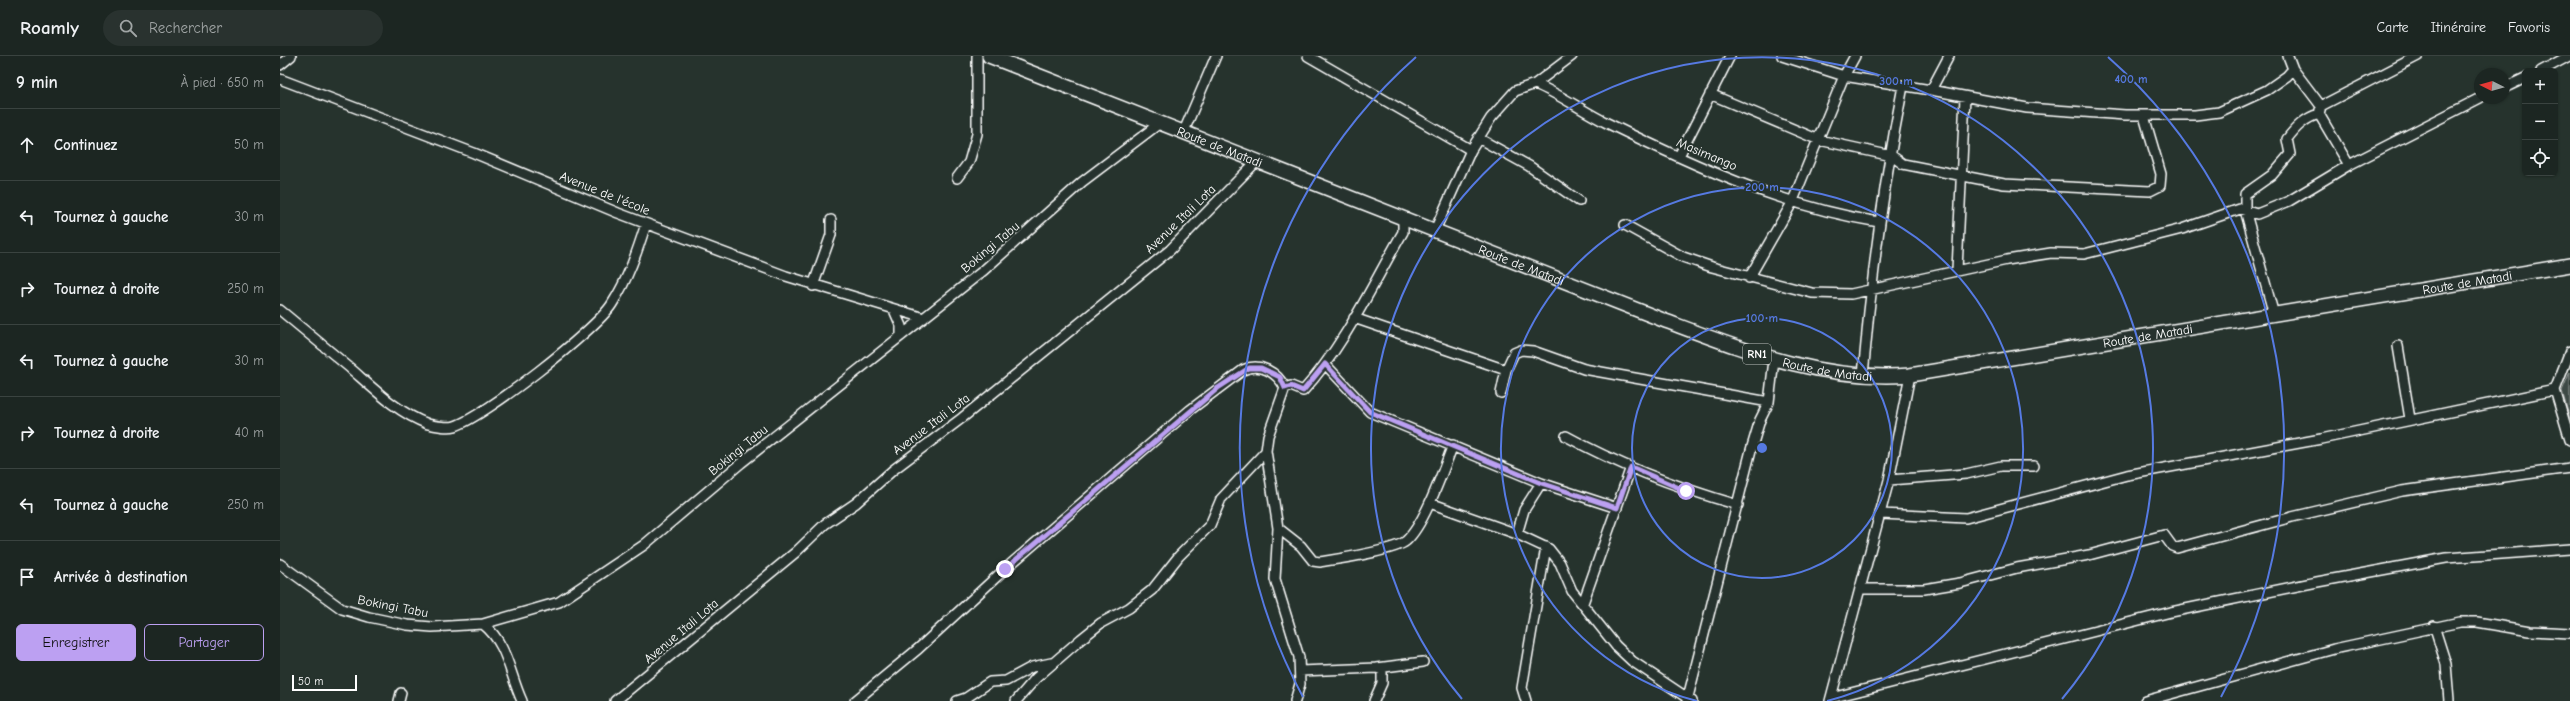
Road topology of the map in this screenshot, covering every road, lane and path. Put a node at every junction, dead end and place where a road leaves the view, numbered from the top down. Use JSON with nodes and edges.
{"nodes":[{"id":1,"x":291,"y":56,"type":"edge"},
{"id":2,"x":977,"y":56,"type":"edge"},
{"id":3,"x":989,"y":56,"type":"edge"},
{"id":4,"x":1216,"y":56,"type":"edge"},
{"id":5,"x":1308,"y":56,"type":"edge"},
{"id":6,"x":1572,"y":56,"type":"edge"},
{"id":7,"x":1730,"y":56,"type":"edge"},
{"id":8,"x":1782,"y":56,"type":"edge"},
{"id":9,"x":1855,"y":56,"type":"edge"},
{"id":10,"x":1949,"y":56,"type":"edge"},
{"id":11,"x":2288,"y":56,"type":"edge"},
{"id":12,"x":2418,"y":56,"type":"edge"},
{"id":13,"x":2570,"y":56,"type":"edge"},
{"id":14,"x":280,"y":65,"type":"edge"},
{"id":15,"x":2547,"y":68,"type":"edge"},
{"id":16,"x":2294,"y":69,"type":"junction"},
{"id":17,"x":1844,"y":76,"type":"junction"},
{"id":18,"x":2522,"y":79,"type":"edge"},
{"id":19,"x":280,"y":80,"type":"edge"},
{"id":20,"x":1535,"y":84,"type":"junction"},
{"id":21,"x":2510,"y":85,"type":"edge"},
{"id":22,"x":1903,"y":86,"type":"junction"},
{"id":23,"x":1931,"y":90,"type":"junction"},
{"id":24,"x":1710,"y":94,"type":"junction"},
{"id":25,"x":1965,"y":97,"type":"junction"},
{"id":26,"x":2474,"y":101,"type":"edge"},
{"id":27,"x":2320,"y":110,"type":"junction"},
{"id":28,"x":2144,"y":116,"type":"junction"},
{"id":29,"x":1160,"y":123,"type":"junction"},
{"id":30,"x":1184,"y":131,"type":"junction"},
{"id":31,"x":1478,"y":138,"type":"junction"},
{"id":32,"x":1819,"y":140,"type":"junction"},
{"id":33,"x":1471,"y":150,"type":"junction"},
{"id":34,"x":1678,"y":156,"type":"junction"},
{"id":35,"x":1892,"y":156,"type":"junction"},
{"id":36,"x":1257,"y":161,"type":"junction"},
{"id":37,"x":2349,"y":165,"type":"junction"},
{"id":38,"x":1961,"y":174,"type":"junction"},
{"id":39,"x":957,"y":178,"type":"dead end"},
{"id":40,"x":1578,"y":201,"type":"dead end"},
{"id":41,"x":1792,"y":203,"type":"junction"},
{"id":42,"x":2245,"y":210,"type":"junction"},
{"id":43,"x":1403,"y":218,"type":"junction"},
{"id":44,"x":831,"y":220,"type":"dead end"},
{"id":45,"x":1879,"y":222,"type":"junction"},
{"id":46,"x":646,"y":224,"type":"junction"},
{"id":47,"x":1625,"y":225,"type":"dead end"},
{"id":48,"x":1435,"y":230,"type":"junction"},
{"id":49,"x":2570,"y":265,"type":"edge"},
{"id":50,"x":1956,"y":270,"type":"junction"},
{"id":51,"x":1749,"y":278,"type":"junction"},
{"id":52,"x":813,"y":286,"type":"junction"},
{"id":53,"x":1870,"y":291,"type":"junction"},
{"id":54,"x":280,"y":310,"type":"edge"},
{"id":55,"x":894,"y":310,"type":"junction"},
{"id":56,"x":2274,"y":315,"type":"junction"},
{"id":57,"x":924,"y":318,"type":"junction"},
{"id":58,"x":1354,"y":318,"type":"junction"},
{"id":59,"x":901,"y":336,"type":"junction"},
{"id":60,"x":2398,"y":346,"type":"dead end"},
{"id":61,"x":2570,"y":351,"type":"edge"},
{"id":62,"x":1774,"y":360,"type":"junction"},
{"id":63,"x":1325,"y":364,"type":"junction"},
{"id":64,"x":1506,"y":370,"type":"junction"},
{"id":65,"x":1863,"y":375,"type":"junction"},
{"id":66,"x":1910,"y":375,"type":"junction"},
{"id":67,"x":1285,"y":388,"type":"junction"},
{"id":68,"x":2556,"y":390,"type":"junction"},
{"id":69,"x":1501,"y":393,"type":"dead end"},
{"id":70,"x":1769,"y":402,"type":"junction"},
{"id":71,"x":2410,"y":419,"type":"junction"},
{"id":72,"x":1566,"y":436,"type":"dead end"},
{"id":73,"x":2570,"y":440,"type":"edge"},
{"id":74,"x":1453,"y":445,"type":"junction"},
{"id":75,"x":1266,"y":451,"type":"junction"},
{"id":76,"x":2034,"y":466,"type":"dead end"},
{"id":77,"x":1631,"y":467,"type":"junction"},
{"id":78,"x":2570,"y":468,"type":"edge"},
{"id":79,"x":1889,"y":480,"type":"junction"},
{"id":80,"x":1541,"y":483,"type":"junction"},
{"id":81,"x":1430,"y":503,"type":"junction"},
{"id":82,"x":1738,"y":505,"type":"junction"},
{"id":83,"x":1617,"y":508,"type":"junction"},
{"id":84,"x":1881,"y":514,"type":"junction"},
{"id":85,"x":1278,"y":528,"type":"junction"},
{"id":86,"x":1517,"y":534,"type":"junction"},
{"id":87,"x":1546,"y":547,"type":"junction"},
{"id":88,"x":2570,"y":549,"type":"edge"},
{"id":89,"x":280,"y":564,"type":"edge"},
{"id":90,"x":1861,"y":590,"type":"junction"},
{"id":91,"x":1584,"y":602,"type":"junction"},
{"id":92,"x":483,"y":624,"type":"junction"},
{"id":93,"x":2434,"y":626,"type":"junction"},
{"id":94,"x":2570,"y":633,"type":"edge"},
{"id":95,"x":1423,"y":662,"type":"dead end"},
{"id":96,"x":1053,"y":663,"type":"junction"},
{"id":97,"x":1377,"y":668,"type":"junction"},
{"id":98,"x":1300,"y":671,"type":"junction"},
{"id":99,"x":1689,"y":700,"type":"edge"},
{"id":100,"x":1831,"y":700,"type":"edge"},
{"id":101,"x":522,"y":701,"type":"edge"},
{"id":102,"x":615,"y":701,"type":"edge"},
{"id":103,"x":855,"y":701,"type":"edge"},
{"id":104,"x":957,"y":701,"type":"edge"},
{"id":105,"x":1016,"y":701,"type":"edge"},
{"id":106,"x":1295,"y":701,"type":"edge"},
{"id":107,"x":1374,"y":701,"type":"edge"},
{"id":108,"x":1526,"y":701,"type":"edge"},
{"id":109,"x":2144,"y":701,"type":"edge"},
{"id":110,"x":2449,"y":701,"type":"edge"}],
"edges":[{"from":1,"to":14,"type":"street"},
{"from":2,"to":39,"type":"street"},
{"from":3,"to":29,"type":"highway","name":"Route de Matadi","number":"RN1"},
{"from":4,"to":30,"type":"street"},
{"from":5,"to":33,"type":"street"},
{"from":6,"to":20,"type":"street"},
{"from":7,"to":24,"type":"street"},
{"from":8,"to":17,"type":"street"},
{"from":9,"to":17,"type":"street"},
{"from":10,"to":23,"type":"street"},
{"from":11,"to":16,"type":"street"},
{"from":12,"to":27,"type":"street"},
{"from":13,"to":15,"type":"street"},
{"from":16,"to":27,"type":"street"},
{"from":16,"to":28,"type":"street"},
{"from":17,"to":22,"type":"street"},
{"from":17,"to":32,"type":"street"},
{"from":18,"to":21,"type":"street"},
{"from":19,"to":46,"type":"street","name":"Avenue de l'école"},
{"from":20,"to":31,"type":"street"},
{"from":20,"to":34,"type":"street","name":"Masimango"},
{"from":22,"to":23,"type":"street"},
{"from":22,"to":35,"type":"street"},
{"from":23,"to":25,"type":"street"},
{"from":24,"to":32,"type":"street"},
{"from":24,"to":34,"type":"street"},
{"from":25,"to":28,"type":"street"},
{"from":25,"to":38,"type":"street"},
{"from":26,"to":37,"type":"street"},
{"from":27,"to":37,"type":"street"},
{"from":27,"to":42,"type":"street"},
{"from":28,"to":38,"type":"street"},
{"from":29,"to":30,"type":"highway","name":"Route de Matadi","number":"RN1"},
{"from":29,"to":57,"type":"street","name":"Bokingi Tabu"},
{"from":30,"to":36,"type":"highway","name":"Route de Matadi","number":"RN1"},
{"from":31,"to":33,"type":"street"},
{"from":31,"to":40,"type":"street"},
{"from":32,"to":35,"type":"street"},
{"from":32,"to":41,"type":"street"},
{"from":33,"to":48,"type":"street"},
{"from":34,"to":41,"type":"street","name":"Masimango"},
{"from":35,"to":38,"type":"street"},
{"from":35,"to":45,"type":"street"},
{"from":36,"to":43,"type":"highway","name":"Route de Matadi","number":"RN1"},
{"from":36,"to":102,"type":"street","name":"Avenue Itali Lota"},
{"from":37,"to":42,"type":"street"},
{"from":38,"to":50,"type":"street"},
{"from":41,"to":45,"type":"street","name":"Masimango"},
{"from":41,"to":51,"type":"street"},
{"from":42,"to":50,"type":"street"},
{"from":42,"to":56,"type":"street"},
{"from":43,"to":48,"type":"highway","name":"Route de Matadi","number":"RN1"},
{"from":43,"to":58,"type":"street"},
{"from":44,"to":52,"type":"street"},
{"from":45,"to":53,"type":"street"},
{"from":46,"to":52,"type":"street","name":"Avenue de l'école"},
{"from":46,"to":54,"type":"street"},
{"from":47,"to":51,"type":"street"},
{"from":48,"to":62,"type":"highway","name":"Route de Matadi","number":"RN1"},
{"from":49,"to":56,"type":"highway","name":"Route de Matadi","number":"RN1"},
{"from":50,"to":53,"type":"street"},
{"from":51,"to":53,"type":"street"},
{"from":52,"to":55,"type":"street","name":"Avenue de l'école"},
{"from":53,"to":65,"type":"street"},
{"from":55,"to":57,"type":"street","name":"Avenue de l'école"},
{"from":55,"to":59,"type":"street"},
{"from":56,"to":66,"type":"highway","name":"Route de Matadi","number":"RN1"},
{"from":57,"to":59,"type":"street","name":"Bokingi Tabu"},
{"from":58,"to":63,"type":"street"},
{"from":58,"to":64,"type":"street"},
{"from":59,"to":92,"type":"street","name":"Bokingi Tabu"},
{"from":60,"to":71,"type":"street"},
{"from":61,"to":68,"type":"street"},
{"from":62,"to":65,"type":"highway","name":"Route de Matadi","number":"RN1"},
{"from":62,"to":70,"type":"street"},
{"from":63,"to":67,"type":"street"},
{"from":63,"to":74,"type":"street"},
{"from":64,"to":69,"type":"street"},
{"from":64,"to":70,"type":"street"},
{"from":65,"to":66,"type":"highway","name":"Route de Matadi","number":"RN1"},
{"from":66,"to":79,"type":"street"},
{"from":67,"to":75,"type":"street"},
{"from":67,"to":103,"type":"street"},
{"from":68,"to":71,"type":"street"},
{"from":68,"to":73,"type":"street"},
{"from":70,"to":82,"type":"street"},
{"from":71,"to":84,"type":"street"},
{"from":72,"to":77,"type":"street"},
{"from":74,"to":80,"type":"street"},
{"from":74,"to":81,"type":"street"},
{"from":75,"to":85,"type":"street"},
{"from":75,"to":96,"type":"street"},
{"from":76,"to":79,"type":"street"},
{"from":77,"to":82,"type":"street"},
{"from":77,"to":83,"type":"street"},
{"from":78,"to":90,"type":"street"},
{"from":79,"to":84,"type":"street"},
{"from":80,"to":83,"type":"street"},
{"from":80,"to":86,"type":"street"},
{"from":81,"to":85,"type":"street"},
{"from":81,"to":86,"type":"street"},
{"from":82,"to":99,"type":"street"},
{"from":83,"to":91,"type":"street"},
{"from":84,"to":90,"type":"street"},
{"from":85,"to":98,"type":"street"},
{"from":86,"to":87,"type":"street"},
{"from":87,"to":91,"type":"street"},
{"from":87,"to":108,"type":"street"},
{"from":88,"to":100,"type":"street"},
{"from":89,"to":92,"type":"street","name":"Bokingi Tabu"},
{"from":90,"to":100,"type":"street"},
{"from":91,"to":99,"type":"street"},
{"from":92,"to":101,"type":"street"},
{"from":93,"to":94,"type":"street"},
{"from":93,"to":109,"type":"street"},
{"from":93,"to":110,"type":"street"},
{"from":95,"to":97,"type":"street"},
{"from":96,"to":104,"type":"street"},
{"from":96,"to":105,"type":"street"},
{"from":97,"to":98,"type":"street"},
{"from":97,"to":107,"type":"street"},
{"from":98,"to":106,"type":"street"}]}
